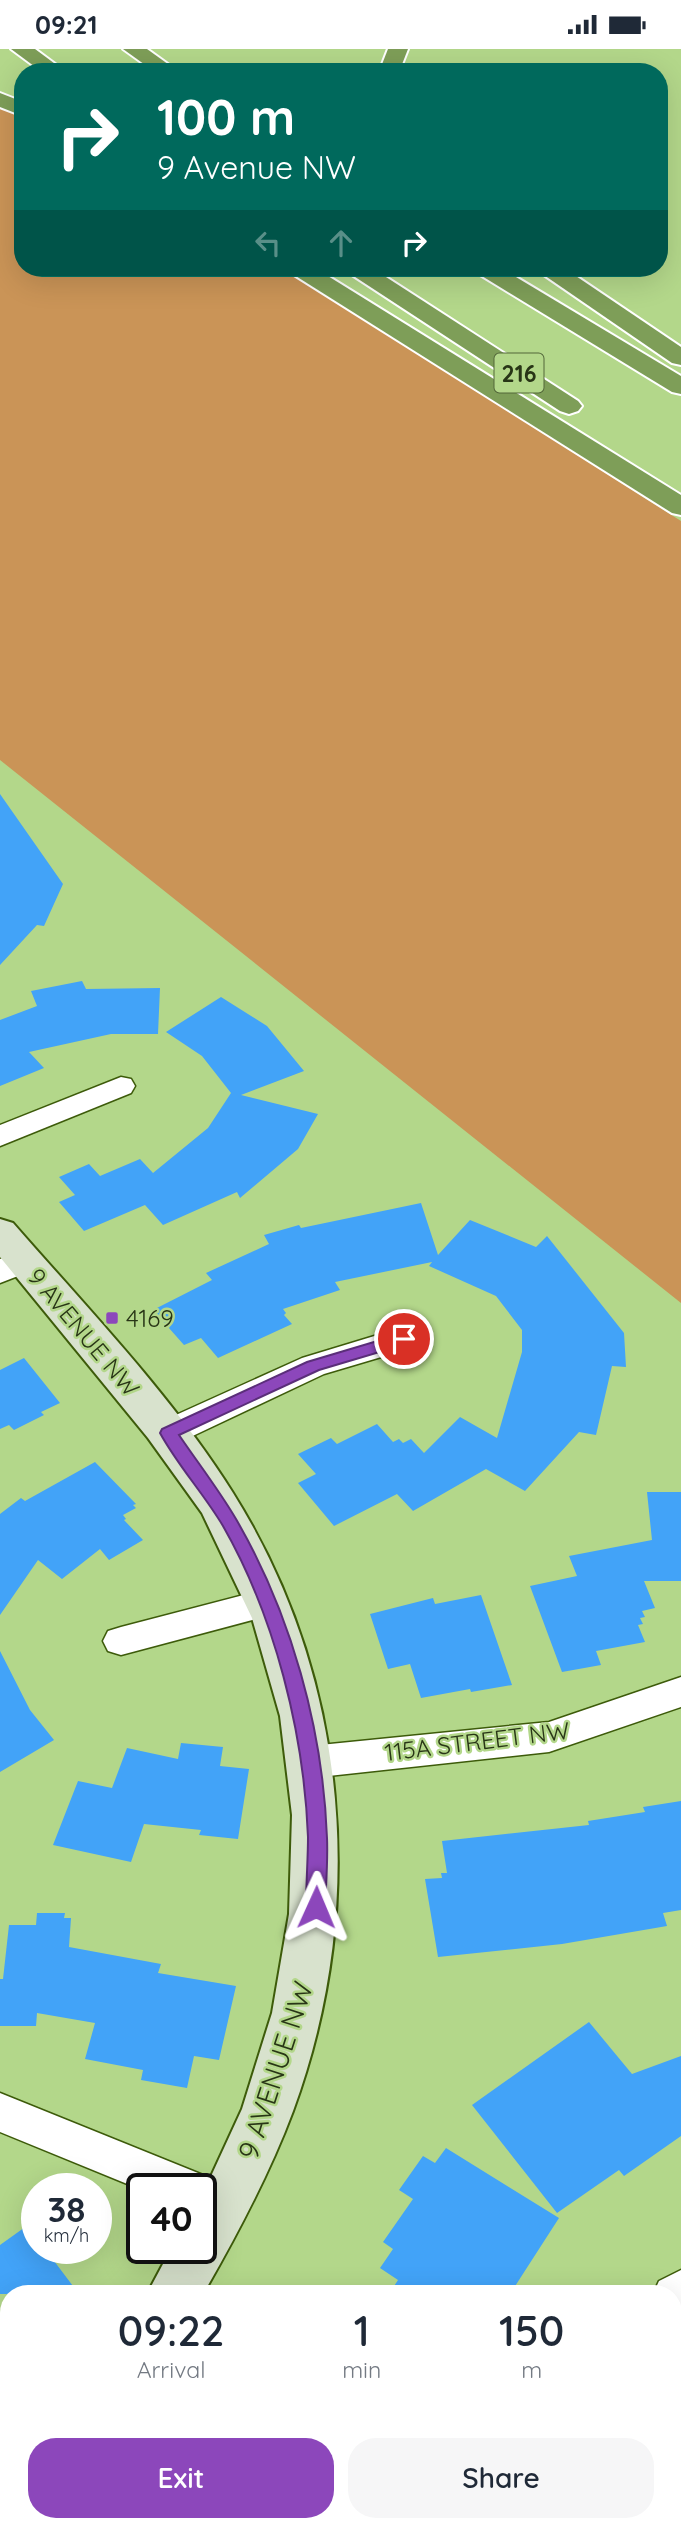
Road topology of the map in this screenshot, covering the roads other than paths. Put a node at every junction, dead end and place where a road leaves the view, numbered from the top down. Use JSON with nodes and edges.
{"nodes":[{"id":1,"x":21,"y":49,"type":"edge"},
{"id":2,"x":133,"y":49,"type":"edge"},
{"id":3,"x":42,"y":63,"type":"edge"},
{"id":4,"x":155,"y":63,"type":"edge"},
{"id":5,"x":313,"y":277,"type":"edge"},
{"id":6,"x":371,"y":277,"type":"edge"},
{"id":7,"x":500,"y":277,"type":"edge"},
{"id":8,"x":562,"y":277,"type":"edge"},
{"id":9,"x":681,"y":358,"type":"edge"},
{"id":10,"x":681,"y":387,"type":"edge"},
{"id":11,"x":588,"y":418,"type":"dead end"},
{"id":12,"x":681,"y":507,"type":"edge"},
{"id":13,"x":121,"y":1086,"type":"dead end"},
{"id":14,"x":0,"y":1136,"type":"edge"},
{"id":15,"x":8,"y":1255,"type":"edge"},
{"id":16,"x":404,"y":1339,"type":"dead end"},
{"id":17,"x":168,"y":1433,"type":"junction"},
{"id":18,"x":267,"y":1603,"type":"junction"},
{"id":19,"x":121,"y":1641,"type":"dead end"},
{"id":20,"x":681,"y":1692,"type":"edge"},
{"id":21,"x":310,"y":1762,"type":"junction"},
{"id":22,"x":0,"y":2112,"type":"edge"},
{"id":23,"x":149,"y":2173,"type":"edge"},
{"id":24,"x":217,"y":2181,"type":"edge"},
{"id":25,"x":183,"y":2264,"type":"edge"},
{"id":26,"x":177,"y":2285,"type":"edge"}],
"edges":[{"from":1,"to":3,"type":"highway"},
{"from":2,"to":4,"type":"highway"},
{"from":5,"to":12,"type":"highway"},
{"from":6,"to":11,"type":"highway","number":"216"},
{"from":7,"to":10,"type":"highway"},
{"from":8,"to":9,"type":"highway"},
{"from":13,"to":14,"type":"street"},
{"from":15,"to":17,"type":"street","name":"9 AVENUE NW"},
{"from":16,"to":17,"type":"street"},
{"from":17,"to":18,"type":"street","name":"9 AVENUE NW"},
{"from":18,"to":19,"type":"street"},
{"from":18,"to":21,"type":"street","name":"9 AVENUE NW"},
{"from":20,"to":21,"type":"street","name":"115A STREET NW"},
{"from":21,"to":24,"type":"street","name":"9 AVENUE NW"},
{"from":22,"to":23,"type":"street"},
{"from":25,"to":26,"type":"street","name":"9 AVENUE NW"}]}
